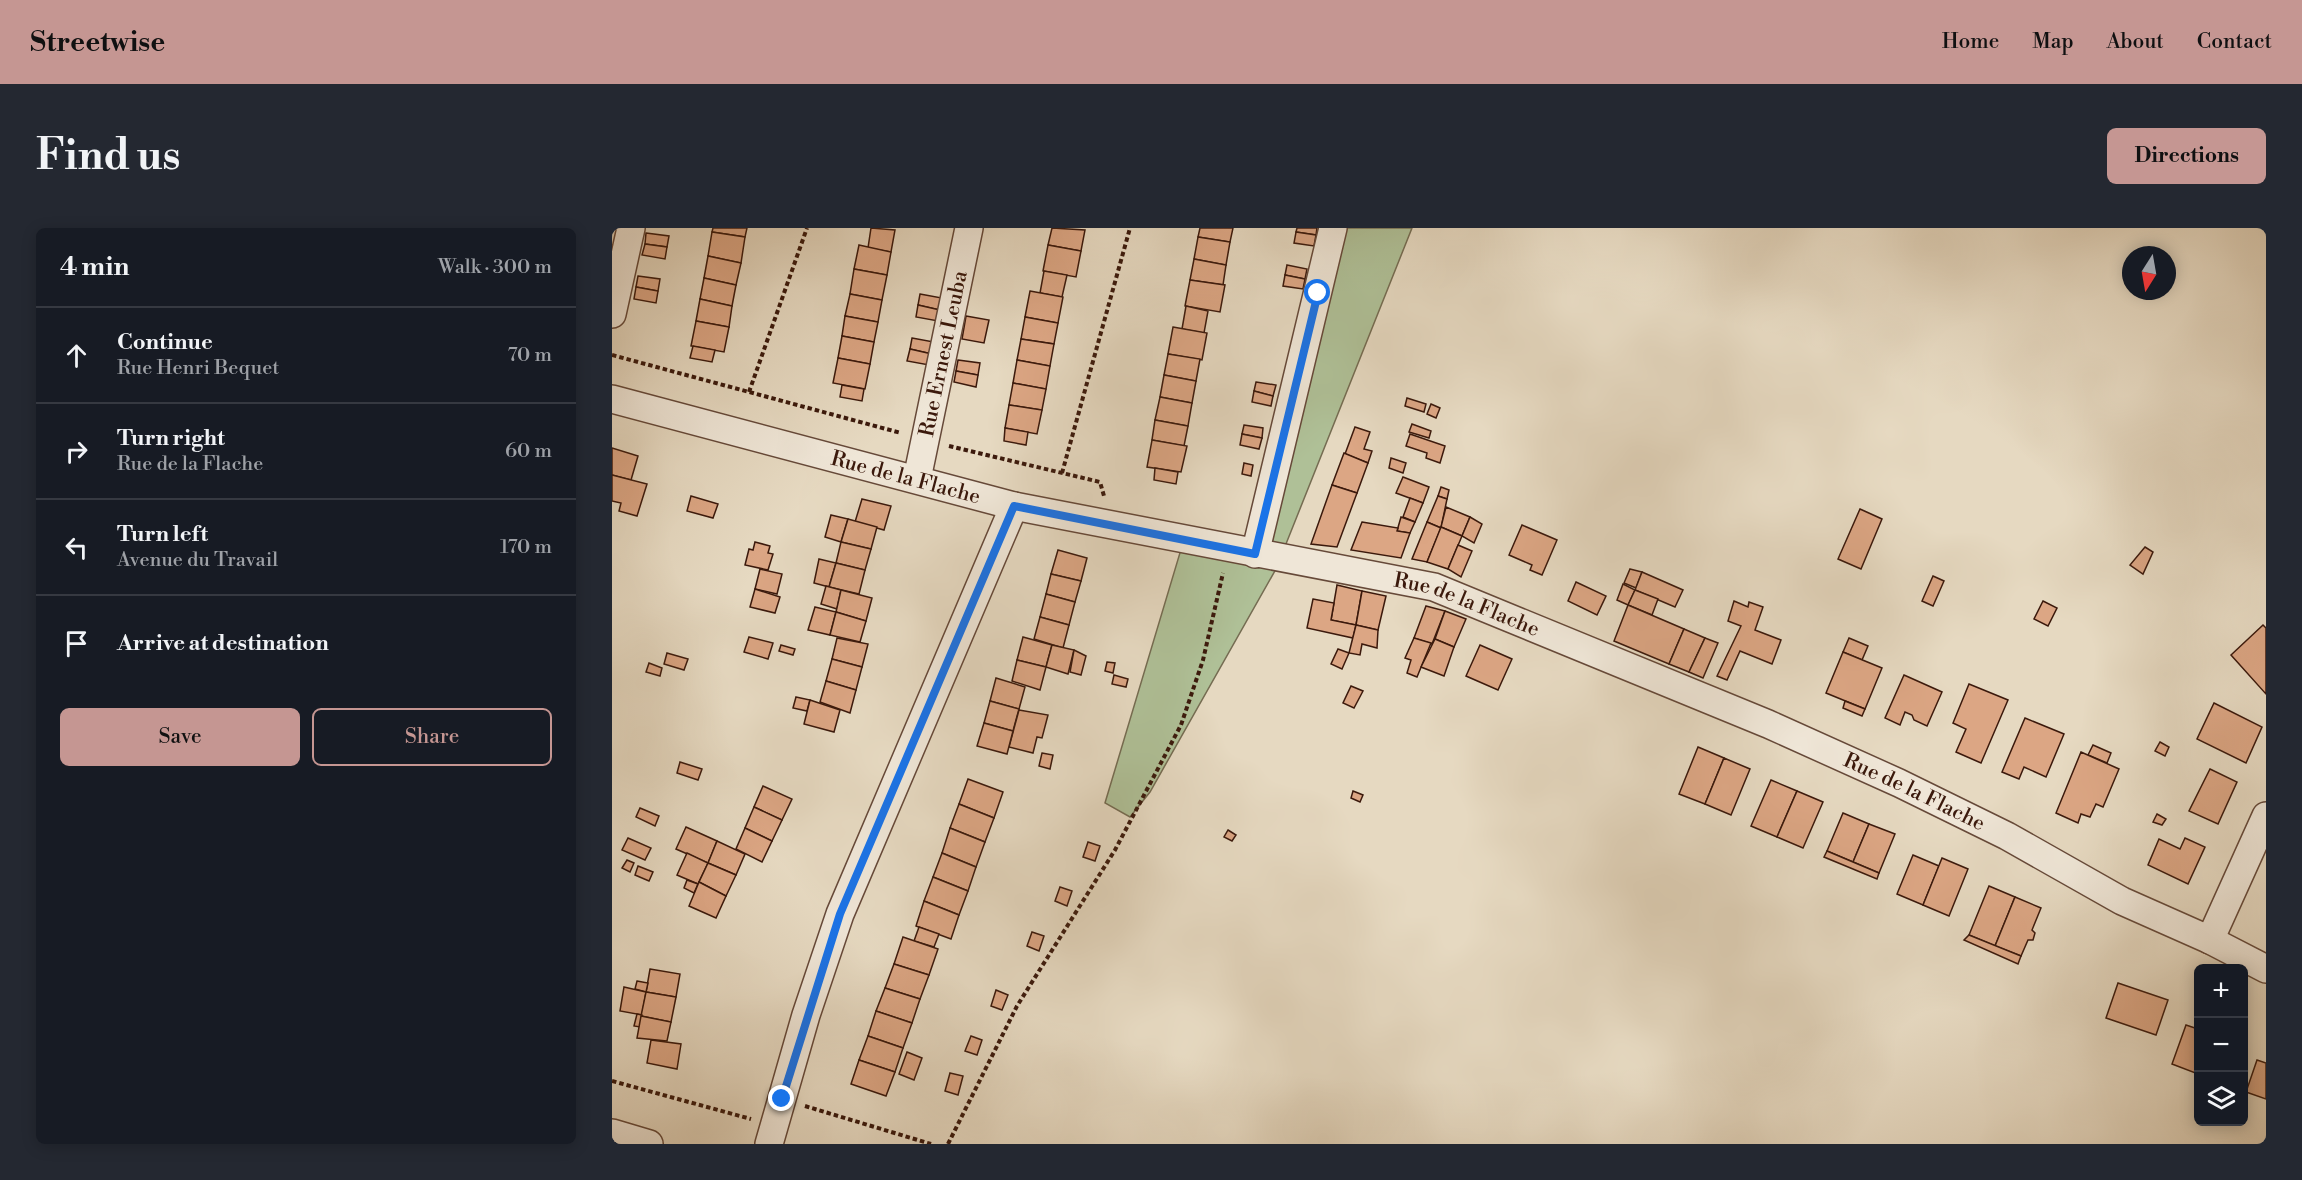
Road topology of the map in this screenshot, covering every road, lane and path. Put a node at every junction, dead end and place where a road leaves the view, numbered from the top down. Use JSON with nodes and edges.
{"nodes":[{"id":1,"x":631,"y":228,"type":"edge"},
{"id":2,"x":807,"y":228,"type":"edge"},
{"id":3,"x":969,"y":228,"type":"edge"},
{"id":4,"x":1131,"y":228,"type":"edge"},
{"id":5,"x":1333,"y":228,"type":"edge"},
{"id":6,"x":612,"y":314,"type":"edge"},
{"id":7,"x":612,"y":356,"type":"edge"},
{"id":8,"x":749,"y":392,"type":"junction"},
{"id":9,"x":612,"y":399,"type":"edge"},
{"id":10,"x":925,"y":440,"type":"junction"},
{"id":11,"x":1062,"y":473,"type":"junction"},
{"id":12,"x":916,"y":479,"type":"junction"},
{"id":13,"x":1014,"y":506,"type":"junction"},
{"id":14,"x":1113,"y":526,"type":"junction"},
{"id":15,"x":1228,"y":549,"type":"junction"},
{"id":16,"x":1255,"y":554,"type":"junction"},
{"id":17,"x":2266,"y":816,"type":"edge"},
{"id":18,"x":2210,"y":940,"type":"junction"},
{"id":19,"x":2266,"y":969,"type":"edge"},
{"id":20,"x":612,"y":1081,"type":"edge"},
{"id":21,"x":782,"y":1099,"type":"junction"},
{"id":22,"x":612,"y":1134,"type":"edge"},
{"id":23,"x":772,"y":1135,"type":"edge"},
{"id":24,"x":649,"y":1144,"type":"edge"},
{"id":25,"x":930,"y":1144,"type":"edge"},
{"id":26,"x":948,"y":1144,"type":"edge"}],
"edges":[{"from":1,"to":6,"type":"street"},
{"from":2,"to":8,"type":"path"},
{"from":3,"to":10,"type":"street","name":"Rue Ernest Leuba"},
{"from":4,"to":11,"type":"path"},
{"from":5,"to":16,"type":"street"},
{"from":7,"to":8,"type":"path"},
{"from":8,"to":10,"type":"path"},
{"from":9,"to":12,"type":"street","name":"Rue de la Flache"},
{"from":10,"to":11,"type":"path"},
{"from":10,"to":12,"type":"street","name":"Rue Ernest Leuba"},
{"from":11,"to":14,"type":"path"},
{"from":12,"to":13,"type":"street","name":"Rue de la Flache"},
{"from":13,"to":14,"type":"street","name":"Rue de la Flache"},
{"from":13,"to":21,"type":"street"},
{"from":14,"to":15,"type":"street","name":"Rue de la Flache"},
{"from":15,"to":16,"type":"street","name":"Rue de la Flache"},
{"from":15,"to":26,"type":"path"},
{"from":16,"to":18,"type":"street","name":"Rue de la Flache"},
{"from":17,"to":18,"type":"street"},
{"from":18,"to":19,"type":"street","name":"Rue de la Flache"},
{"from":20,"to":23,"type":"path"},
{"from":21,"to":23,"type":"street"},
{"from":21,"to":25,"type":"path"},
{"from":22,"to":24,"type":"street"}]}
